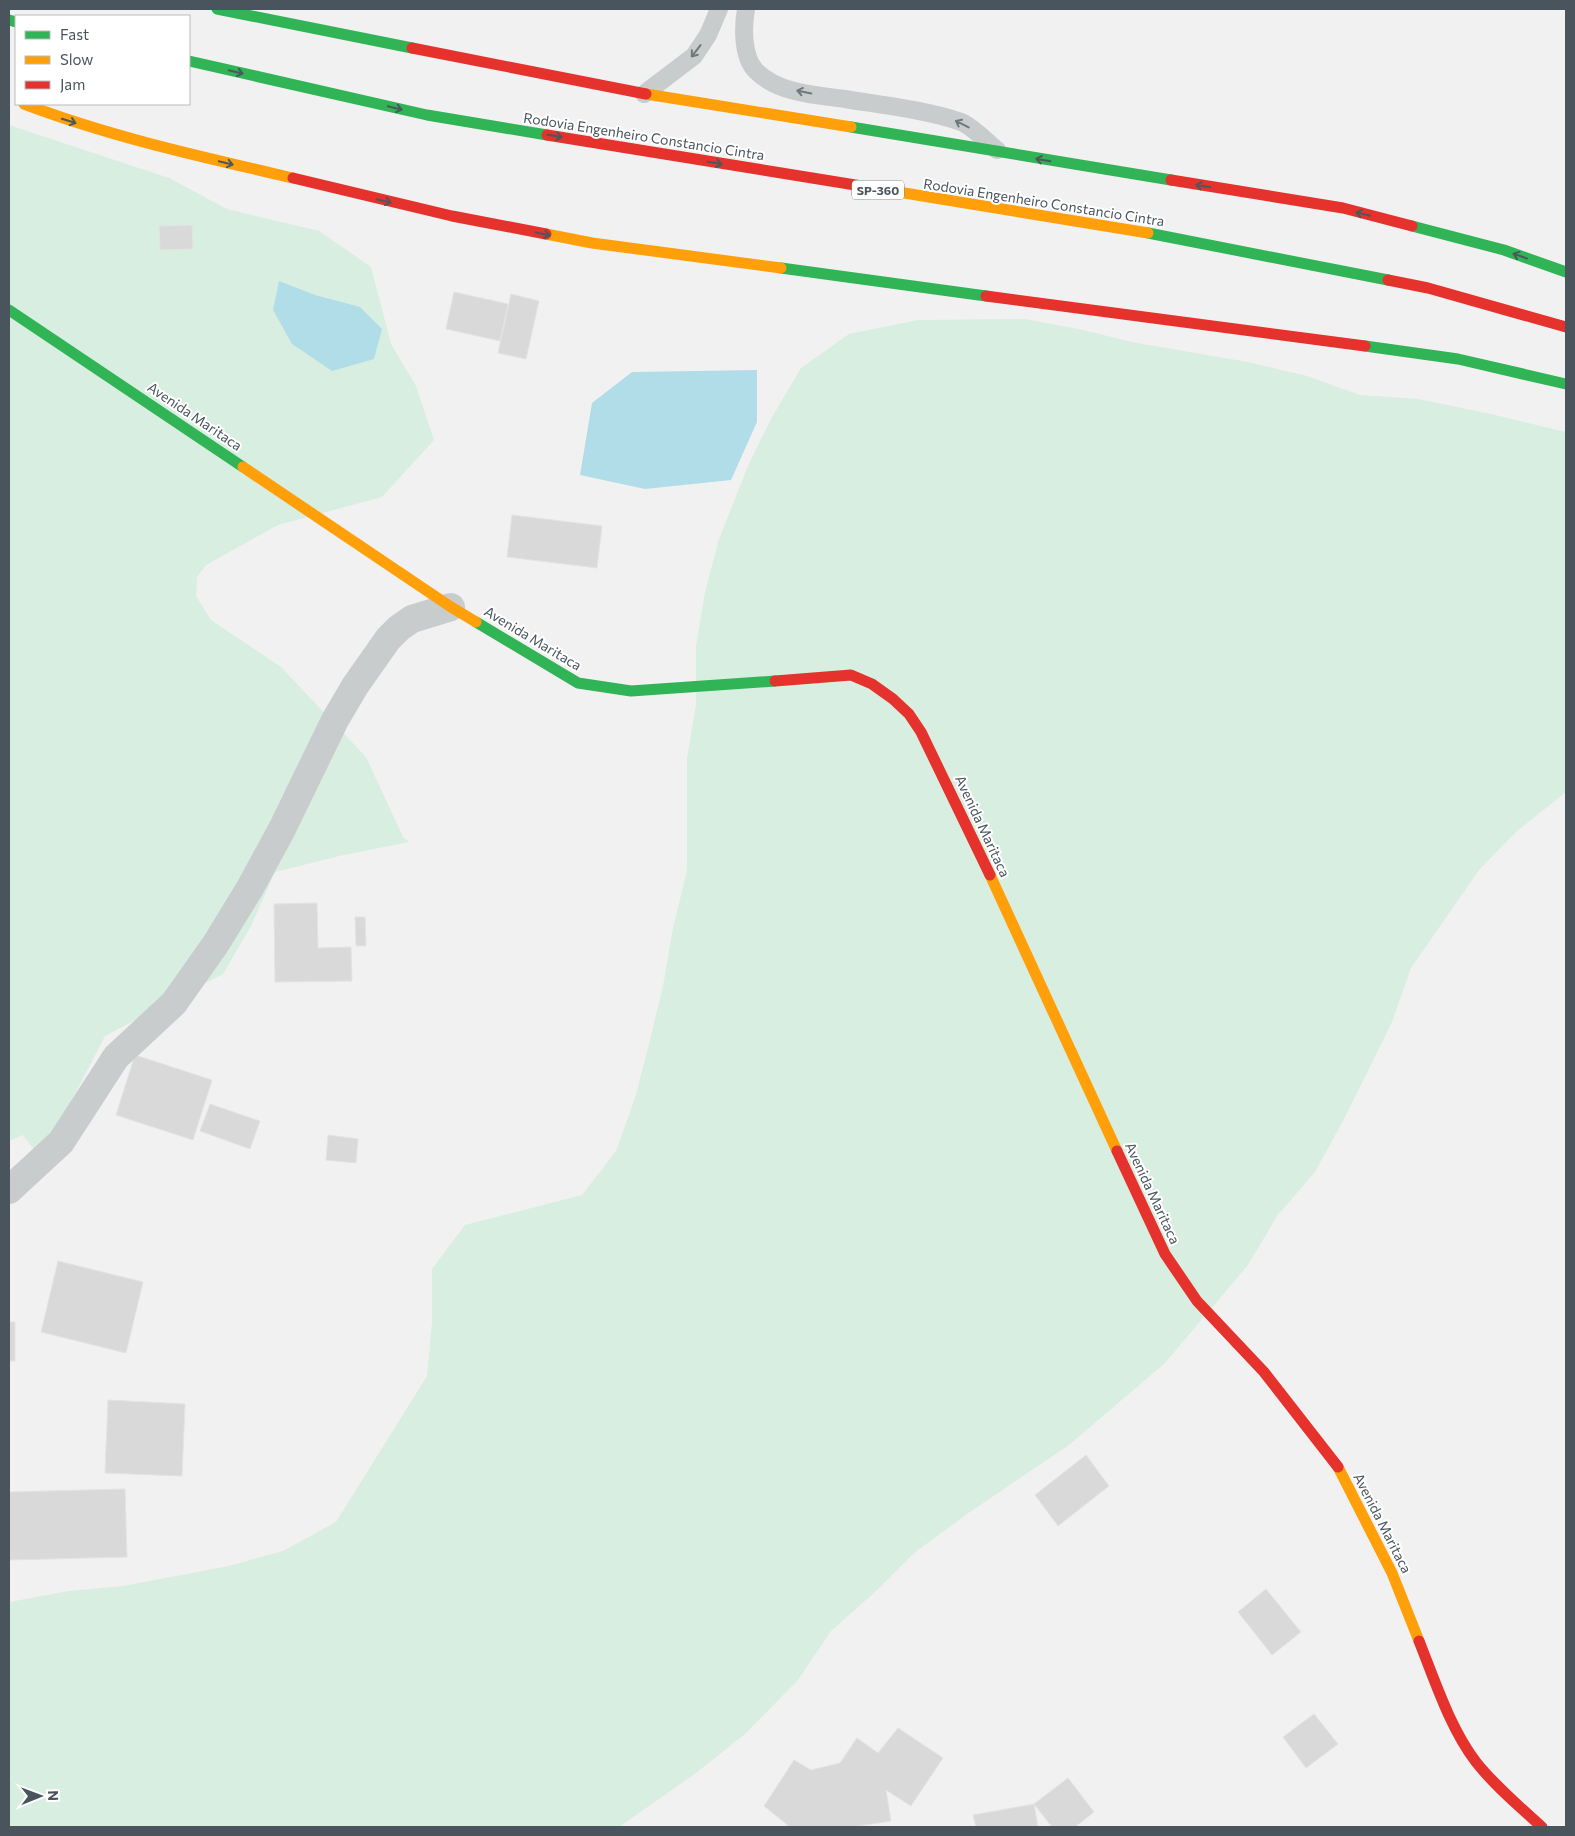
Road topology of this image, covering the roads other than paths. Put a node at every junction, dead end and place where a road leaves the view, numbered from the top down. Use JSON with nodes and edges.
{"nodes":[{"id":1,"x":217,"y":9,"type":"edge"},
{"id":2,"x":719,"y":9,"type":"edge"},
{"id":3,"x":746,"y":9,"type":"edge"},
{"id":4,"x":326,"y":18,"type":"dead end"},
{"id":5,"x":344,"y":35,"type":"junction"},
{"id":6,"x":190,"y":61,"type":"edge"},
{"id":7,"x":644,"y":94,"type":"junction"},
{"id":8,"x":27,"y":105,"type":"edge"},
{"id":9,"x":1001,"y":153,"type":"junction"},
{"id":10,"x":1566,"y":272,"type":"edge"},
{"id":11,"x":9,"y":310,"type":"edge"},
{"id":12,"x":1566,"y":327,"type":"edge"},
{"id":13,"x":1566,"y":384,"type":"edge"},
{"id":14,"x":451,"y":607,"type":"junction"},
{"id":15,"x":9,"y":1190,"type":"edge"},
{"id":16,"x":1542,"y":1827,"type":"edge"}],
"edges":[{"from":1,"to":5,"type":"main road"},
{"from":2,"to":7,"type":"lane","one_way":true},
{"from":9,"to":3,"type":"lane","one_way":true},
{"from":4,"to":5,"type":"main road"},
{"from":5,"to":7,"type":"main road"},
{"from":6,"to":12,"type":"main road","name":"Rodovia Engenheiro Constancio Cintra","number":"SP-360","one_way":true},
{"from":7,"to":9,"type":"main road"},
{"from":8,"to":13,"type":"main road","one_way":true},
{"from":10,"to":9,"type":"main road","one_way":true},
{"from":11,"to":14,"type":"main road","name":"Avenida Maritaca"},
{"from":14,"to":15,"type":"street"},
{"from":14,"to":16,"type":"main road","name":"Avenida Maritaca"}]}
